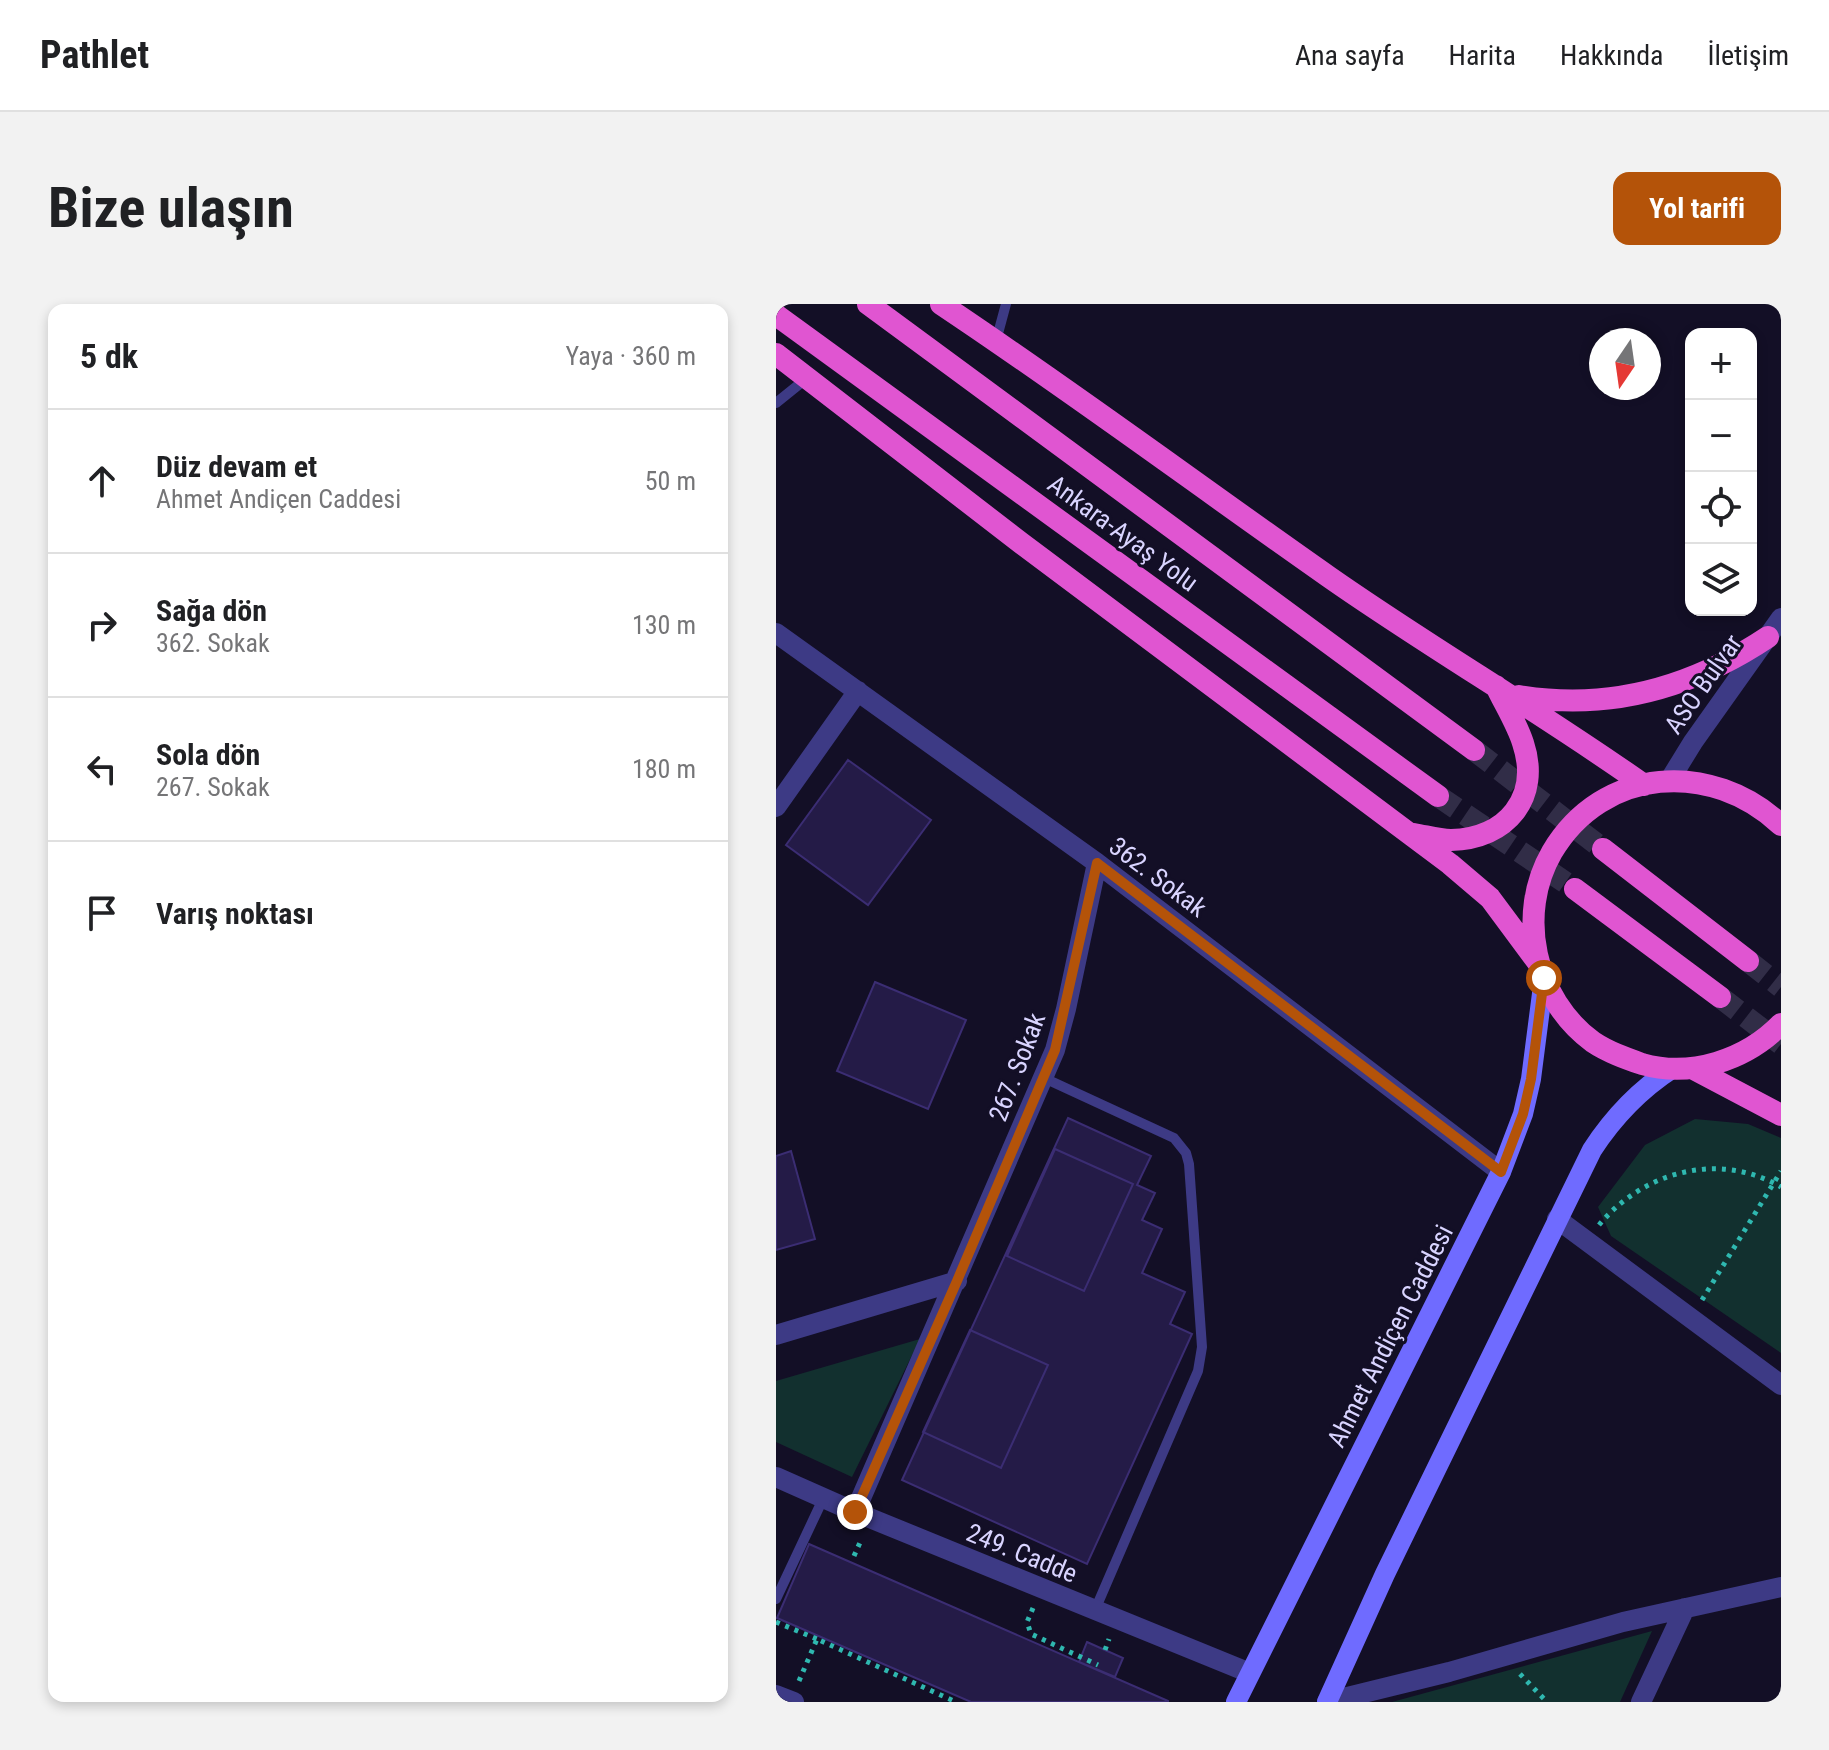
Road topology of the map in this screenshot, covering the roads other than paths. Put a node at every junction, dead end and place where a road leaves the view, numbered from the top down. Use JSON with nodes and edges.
{"nodes":[{"id":1,"x":868,"y":304,"type":"edge"},
{"id":2,"x":941,"y":304,"type":"edge"},
{"id":3,"x":1006,"y":304,"type":"edge"},
{"id":4,"x":776,"y":315,"type":"edge"},
{"id":5,"x":996,"y":341,"type":"junction"},
{"id":6,"x":776,"y":354,"type":"edge"},
{"id":7,"x":807,"y":378,"type":"junction"},
{"id":8,"x":776,"y":403,"type":"edge"},
{"id":9,"x":1774,"y":628,"type":"edge"},
{"id":10,"x":776,"y":633,"type":"edge"},
{"id":11,"x":1502,"y":690,"type":"junction"},
{"id":12,"x":858,"y":691,"type":"junction"},
{"id":13,"x":1474,"y":750,"type":"tunnel mouth"},
{"id":14,"x":1669,"y":781,"type":"junction"},
{"id":15,"x":1644,"y":785,"type":"junction"},
{"id":16,"x":1438,"y":796,"type":"tunnel mouth"},
{"id":17,"x":776,"y":807,"type":"edge"},
{"id":18,"x":1781,"y":825,"type":"edge"},
{"id":19,"x":1409,"y":834,"type":"junction"},
{"id":20,"x":1603,"y":849,"type":"tunnel mouth"},
{"id":21,"x":1097,"y":863,"type":"junction"},
{"id":22,"x":1575,"y":889,"type":"tunnel mouth"},
{"id":23,"x":1748,"y":961,"type":"tunnel mouth"},
{"id":24,"x":1541,"y":971,"type":"junction"},
{"id":25,"x":1720,"y":997,"type":"tunnel mouth"},
{"id":26,"x":1781,"y":1024,"type":"edge"},
{"id":27,"x":1682,"y":1068,"type":"junction"},
{"id":28,"x":1044,"y":1078,"type":"junction"},
{"id":29,"x":1781,"y":1115,"type":"edge"},
{"id":30,"x":1501,"y":1172,"type":"junction"},
{"id":31,"x":1557,"y":1219,"type":"junction"},
{"id":32,"x":957,"y":1281,"type":"junction"},
{"id":33,"x":776,"y":1335,"type":"edge"},
{"id":34,"x":1781,"y":1385,"type":"edge"},
{"id":35,"x":776,"y":1477,"type":"edge"},
{"id":36,"x":823,"y":1499,"type":"junction"},
{"id":37,"x":855,"y":1512,"type":"junction"},
{"id":38,"x":1781,"y":1587,"type":"edge"},
{"id":39,"x":776,"y":1599,"type":"edge"},
{"id":40,"x":1685,"y":1608,"type":"junction"},
{"id":41,"x":1095,"y":1610,"type":"junction"},
{"id":42,"x":1250,"y":1673,"type":"junction"},
{"id":43,"x":1236,"y":1702,"type":"edge"},
{"id":44,"x":1327,"y":1702,"type":"edge"},
{"id":45,"x":1641,"y":1702,"type":"edge"}],
"edges":[{"from":1,"to":13,"type":"highway","name":"Ankara-Ayaş Yolu"},
{"from":2,"to":5,"type":"highway"},
{"from":3,"to":5,"type":"lane"},
{"from":4,"to":16,"type":"highway","name":"Ankara-Ayaş Yolu"},
{"from":5,"to":11,"type":"highway"},
{"from":6,"to":7,"type":"highway"},
{"from":7,"to":8,"type":"lane"},
{"from":7,"to":19,"type":"highway"},
{"from":9,"to":11,"type":"highway"},
{"from":9,"to":14,"type":"street","name":"ASO Bulvar"},
{"from":10,"to":12,"type":"street","name":"362. Sokak"},
{"from":11,"to":15,"type":"highway"},
{"from":11,"to":19,"type":"highway"},
{"from":12,"to":17,"type":"street"},
{"from":12,"to":21,"type":"street","name":"362. Sokak"},
{"from":14,"to":15,"type":"highway"},
{"from":14,"to":18,"type":"highway"},
{"from":15,"to":24,"type":"highway"},
{"from":19,"to":24,"type":"highway"},
{"from":20,"to":23,"type":"highway"},
{"from":21,"to":28,"type":"street","name":"267. Sokak"},
{"from":21,"to":30,"type":"street","name":"362. Sokak"},
{"from":22,"to":25,"type":"highway"},
{"from":24,"to":27,"type":"highway"},
{"from":24,"to":30,"type":"main road","name":"Ahmet Andiçen Caddesi"},
{"from":26,"to":27,"type":"highway"},
{"from":27,"to":29,"type":"highway"},
{"from":27,"to":31,"type":"main road"},
{"from":28,"to":32,"type":"street","name":"267. Sokak"},
{"from":28,"to":41,"type":"lane"},
{"from":30,"to":42,"type":"main road","name":"Ahmet Andiçen Caddesi"},
{"from":31,"to":34,"type":"street"},
{"from":31,"to":44,"type":"main road"},
{"from":32,"to":33,"type":"street"},
{"from":32,"to":37,"type":"street","name":"267. Sokak"},
{"from":35,"to":36,"type":"street","name":"249. Cadde"},
{"from":36,"to":37,"type":"street","name":"249. Cadde"},
{"from":36,"to":39,"type":"lane"},
{"from":37,"to":41,"type":"street","name":"249. Cadde"},
{"from":38,"to":40,"type":"street"},
{"from":40,"to":44,"type":"street"},
{"from":40,"to":45,"type":"street"},
{"from":41,"to":42,"type":"street","name":"249. Cadde"},
{"from":42,"to":43,"type":"main road","name":"Ahmet Andiçen Caddesi"}]}
